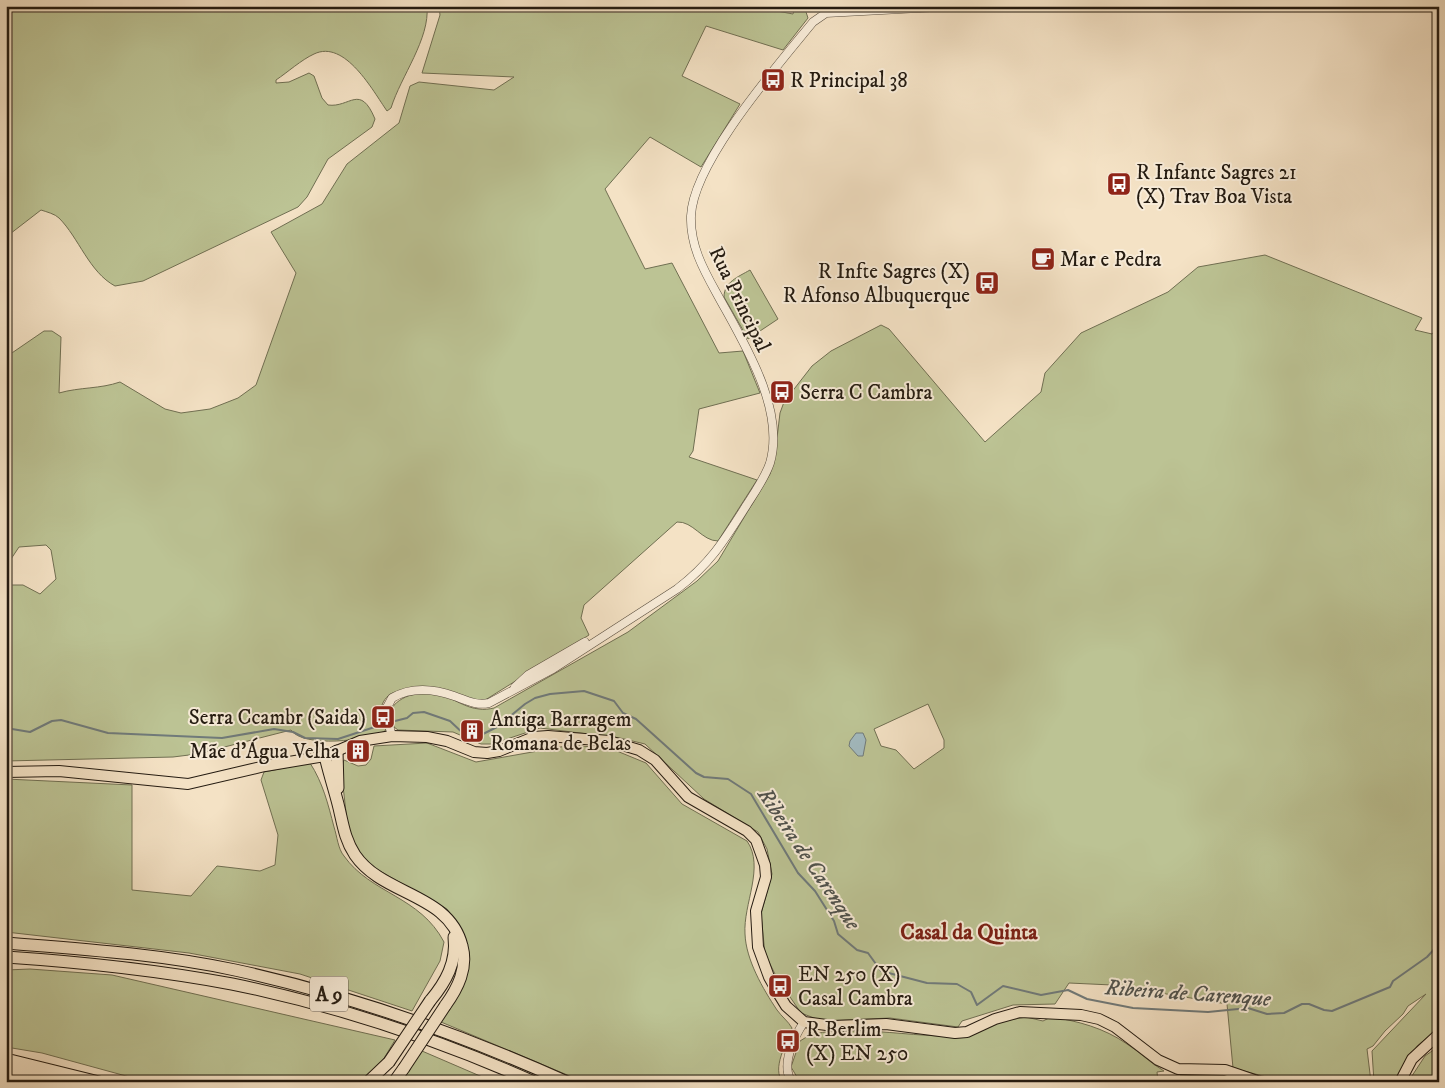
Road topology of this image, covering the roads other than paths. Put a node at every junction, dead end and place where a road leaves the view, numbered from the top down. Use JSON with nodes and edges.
{"nodes":[{"id":1,"x":957,"y":6,"type":"edge"},
{"id":2,"x":392,"y":736,"type":"junction"},
{"id":3,"x":337,"y":751,"type":"junction"},
{"id":4,"x":325,"y":756,"type":"junction"},
{"id":5,"x":6,"y":772,"type":"edge"},
{"id":6,"x":339,"y":807,"type":"junction"},
{"id":7,"x":451,"y":920,"type":"junction"},
{"id":8,"x":6,"y":943,"type":"edge"},
{"id":9,"x":6,"y":956,"type":"edge"},
{"id":10,"x":804,"y":1022,"type":"junction"},
{"id":11,"x":1439,"y":1034,"type":"edge"},
{"id":12,"x":6,"y":1060,"type":"edge"},
{"id":13,"x":389,"y":1062,"type":"junction"},
{"id":14,"x":6,"y":1068,"type":"edge"},
{"id":15,"x":6,"y":1078,"type":"edge"},
{"id":16,"x":25,"y":1082,"type":"edge"},
{"id":17,"x":72,"y":1082,"type":"edge"},
{"id":18,"x":100,"y":1082,"type":"edge"},
{"id":19,"x":368,"y":1082,"type":"edge"},
{"id":20,"x":377,"y":1082,"type":"edge"},
{"id":21,"x":394,"y":1082,"type":"edge"},
{"id":22,"x":534,"y":1082,"type":"edge"},
{"id":23,"x":567,"y":1082,"type":"edge"},
{"id":24,"x":792,"y":1082,"type":"edge"},
{"id":25,"x":1260,"y":1082,"type":"edge"},
{"id":26,"x":1400,"y":1082,"type":"edge"}],
"edges":[{"from":1,"to":2,"type":"street","name":"Rua Principal"},
{"from":2,"to":3,"type":"main road"},
{"from":2,"to":10,"type":"main road"},
{"from":3,"to":4,"type":"main road"},
{"from":3,"to":6,"type":"highway"},
{"from":4,"to":5,"type":"main road"},
{"from":4,"to":6,"type":"highway"},
{"from":6,"to":7,"type":"highway"},
{"from":7,"to":13,"type":"highway","bridge":true},
{"from":7,"to":21,"type":"highway","bridge":true},
{"from":8,"to":23,"type":"highway","number":"A 9"},
{"from":9,"to":22,"type":"highway","number":"A 9"},
{"from":10,"to":24,"type":"street"},
{"from":10,"to":25,"type":"main road"},
{"from":11,"to":26,"type":"main road"},
{"from":12,"to":18,"type":"highway"},
{"from":13,"to":19,"type":"highway"},
{"from":13,"to":20,"type":"highway"},
{"from":14,"to":17,"type":"highway"},
{"from":15,"to":16,"type":"highway"}]}
